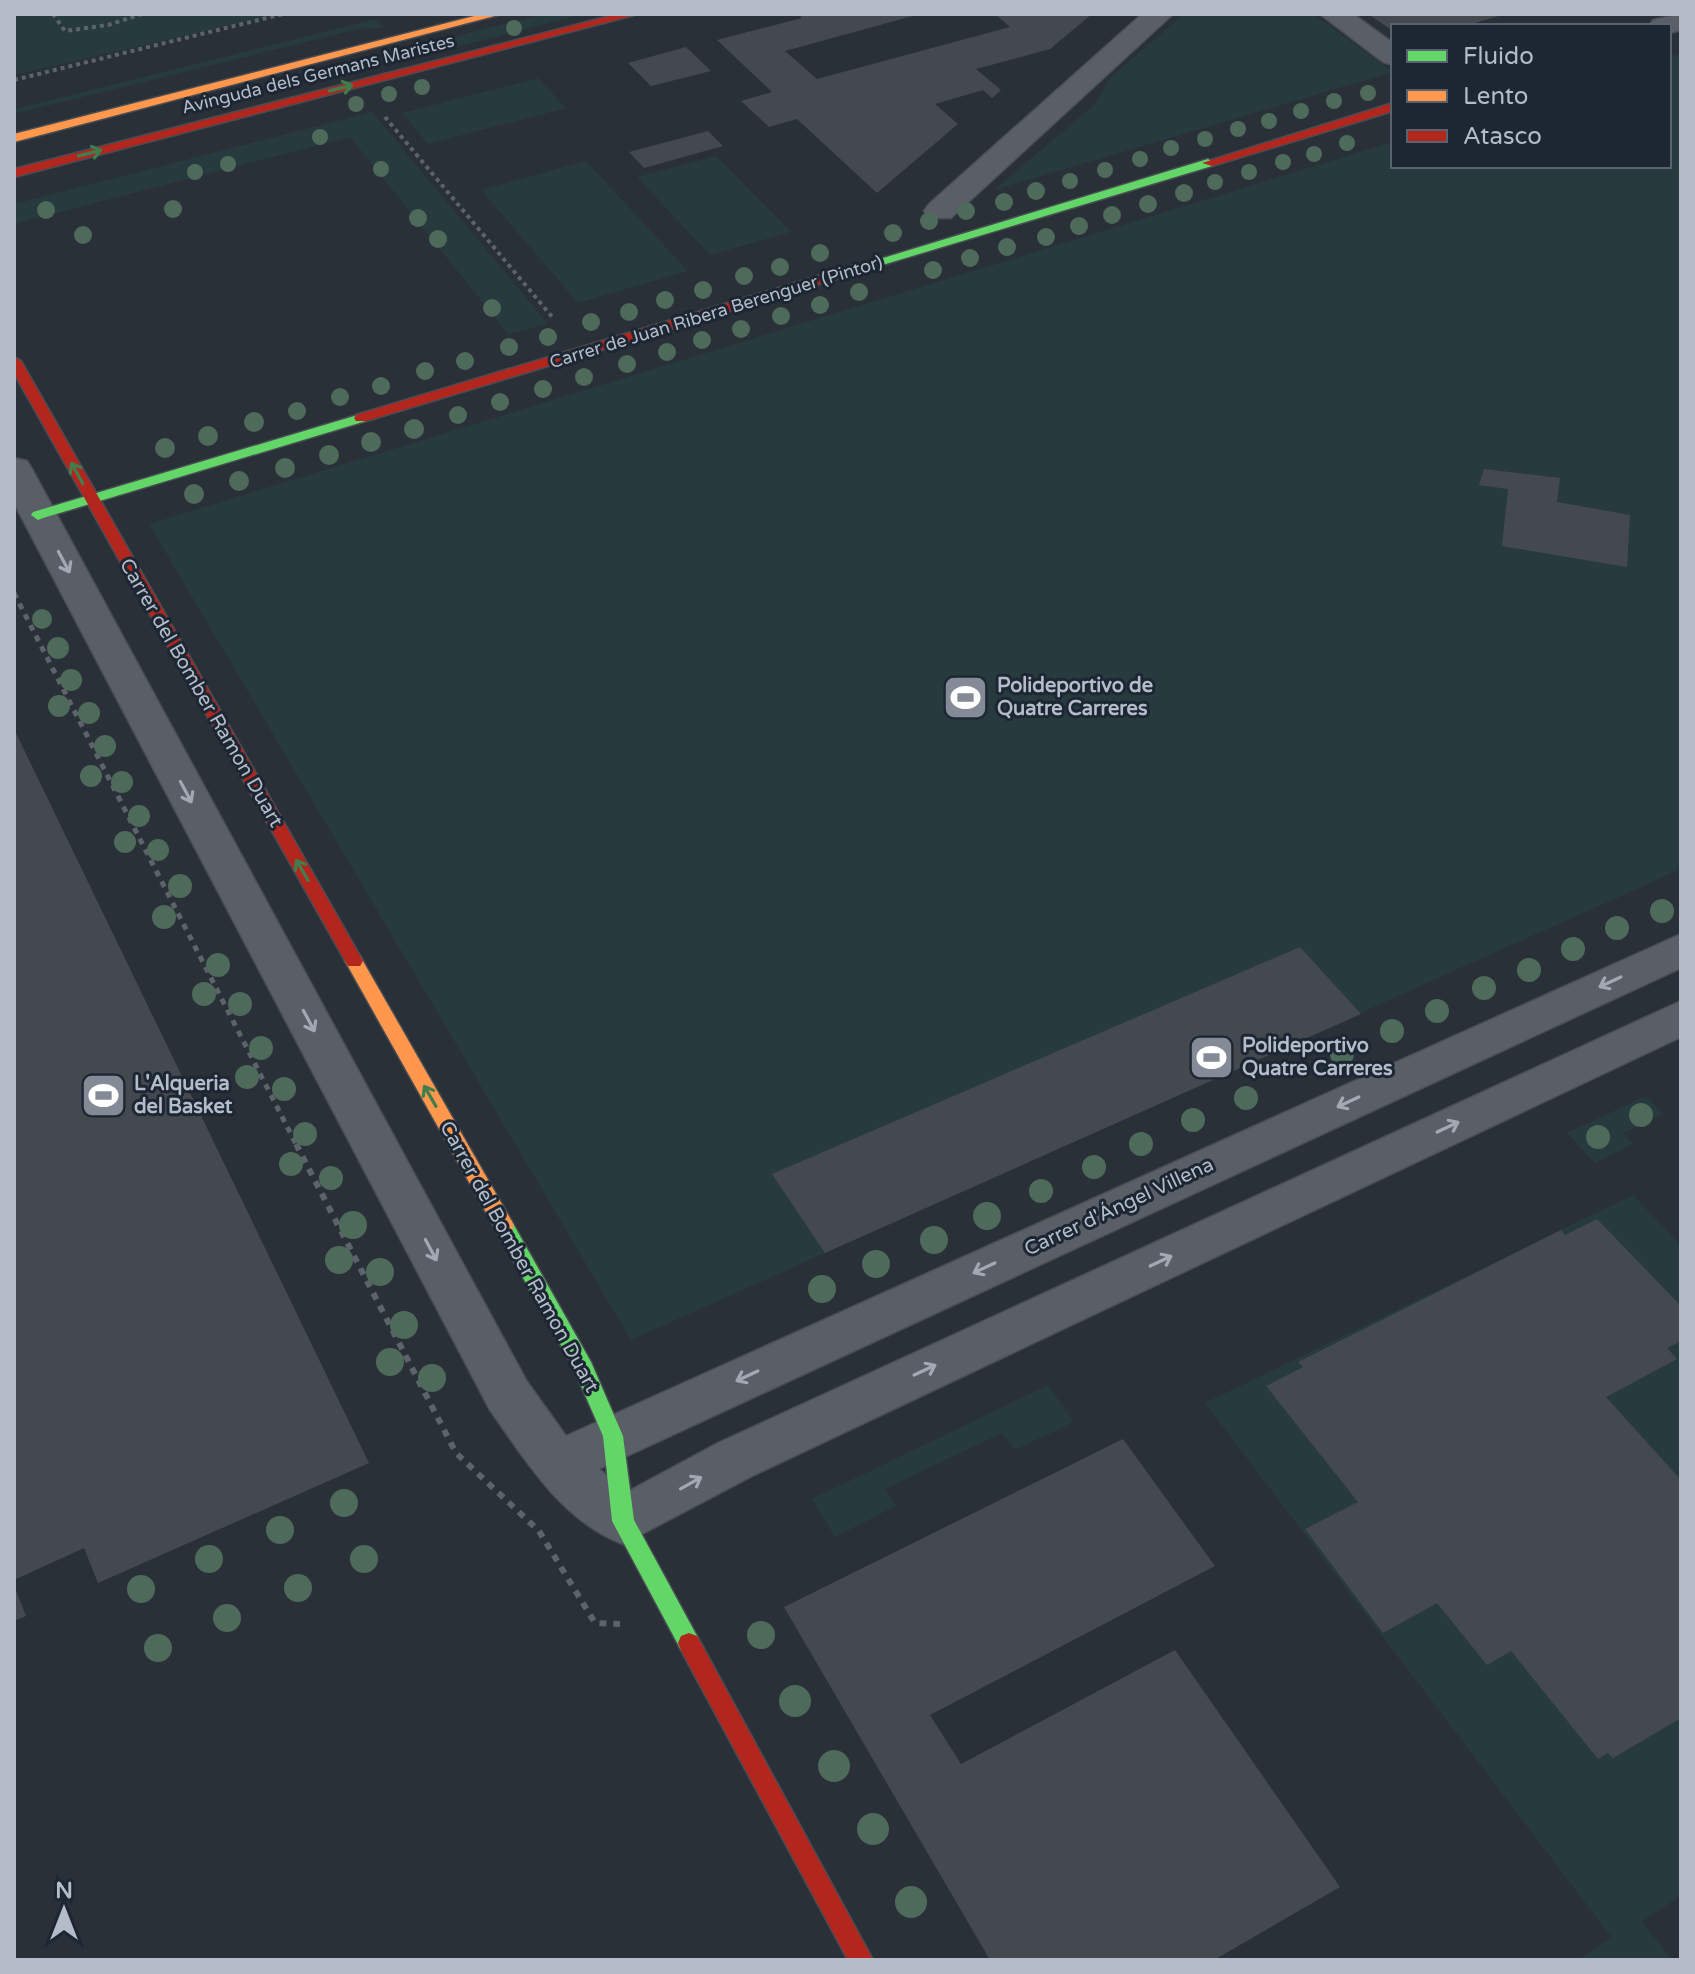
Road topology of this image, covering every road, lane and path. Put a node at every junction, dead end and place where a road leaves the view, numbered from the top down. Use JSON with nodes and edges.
{"nodes":[{"id":1,"x":53,"y":14,"type":"edge"},
{"id":2,"x":142,"y":14,"type":"edge"},
{"id":3,"x":283,"y":14,"type":"edge"},
{"id":4,"x":496,"y":14,"type":"edge"},
{"id":5,"x":632,"y":14,"type":"edge"},
{"id":6,"x":1159,"y":14,"type":"edge"},
{"id":7,"x":1334,"y":14,"type":"edge"},
{"id":8,"x":371,"y":45,"type":"junction"},
{"id":9,"x":1391,"y":55,"type":"edge"},
{"id":10,"x":397,"y":74,"type":"junction"},
{"id":11,"x":14,"y":80,"type":"edge"},
{"id":12,"x":376,"y":107,"type":"dead end"},
{"id":13,"x":1391,"y":108,"type":"edge"},
{"id":14,"x":14,"y":138,"type":"edge"},
{"id":15,"x":14,"y":173,"type":"edge"},
{"id":16,"x":940,"y":211,"type":"dead end"},
{"id":17,"x":558,"y":324,"type":"dead end"},
{"id":18,"x":14,"y":361,"type":"edge"},
{"id":19,"x":14,"y":469,"type":"edge"},
{"id":20,"x":92,"y":499,"type":"junction"},
{"id":21,"x":38,"y":515,"type":"junction"},
{"id":22,"x":1681,"y":950,"type":"edge"},
{"id":23,"x":1681,"y":1018,"type":"edge"},
{"id":24,"x":613,"y":1436,"type":"junction"},
{"id":25,"x":558,"y":1466,"type":"junction"},
{"id":26,"x":623,"y":1521,"type":"junction"},
{"id":27,"x":861,"y":1960,"type":"edge"}],
"edges":[{"from":1,"to":2,"type":"path"},
{"from":3,"to":11,"type":"path"},
{"from":4,"to":8,"type":"street","name":"Avinguda dels Germans Maristes"},
{"from":5,"to":10,"type":"street","name":"Avinguda dels Germans Maristes"},
{"from":6,"to":16,"type":"street"},
{"from":7,"to":9,"type":"street"},
{"from":8,"to":10,"type":"street"},
{"from":8,"to":14,"type":"street","name":"Avinguda dels Germans Maristes"},
{"from":15,"to":10,"type":"street","name":"Avinguda dels Germans Maristes","one_way":true},
{"from":12,"to":17,"type":"path"},
{"from":13,"to":20,"type":"street","name":"Carrer de Juan Ribera Berenguer (Pintor)"},
{"from":20,"to":18,"type":"street","name":"Carrer del Bomber Ramon Duart","one_way":true},
{"from":19,"to":21,"type":"street"},
{"from":20,"to":21,"type":"street","name":"Carrer de Juan Ribera Berenguer (Pintor)"},
{"from":24,"to":20,"type":"street","name":"Carrer del Bomber Ramon Duart","one_way":true},
{"from":21,"to":25,"type":"street","one_way":true},
{"from":22,"to":24,"type":"street","name":"Carrer d'Ángel Villena","one_way":true},
{"from":26,"to":23,"type":"street","one_way":true},
{"from":24,"to":25,"type":"street","name":"Carrer d'Ángel Villena"},
{"from":24,"to":26,"type":"street","name":"Carrer del Bomber Ramon Duart"},
{"from":25,"to":26,"type":"street"},
{"from":26,"to":27,"type":"street"}]}
